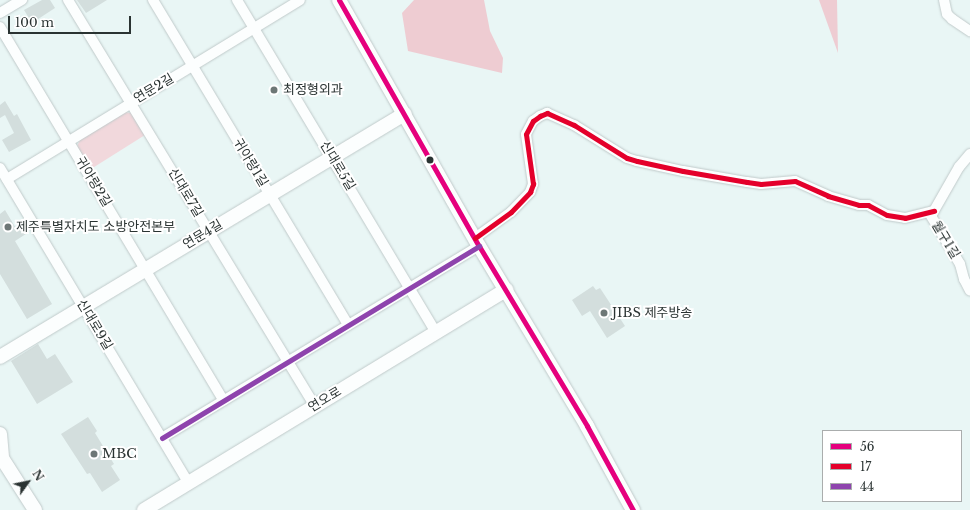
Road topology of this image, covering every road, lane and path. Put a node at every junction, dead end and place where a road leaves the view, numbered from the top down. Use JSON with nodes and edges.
{"nodes":[{"id":1,"x":22,"y":0,"type":"edge"},
{"id":2,"x":68,"y":0,"type":"edge"},
{"id":3,"x":153,"y":0,"type":"edge"},
{"id":4,"x":237,"y":0,"type":"edge"},
{"id":5,"x":300,"y":0,"type":"edge"},
{"id":6,"x":339,"y":0,"type":"edge"},
{"id":7,"x":944,"y":0,"type":"edge"},
{"id":8,"x":0,"y":13,"type":"edge"},
{"id":9,"x":0,"y":27,"type":"edge"},
{"id":10,"x":254,"y":28,"type":"junction"},
{"id":11,"x":970,"y":31,"type":"edge"},
{"id":12,"x":192,"y":66,"type":"junction"},
{"id":13,"x":131,"y":103,"type":"junction"},
{"id":14,"x":405,"y":114,"type":"junction"},
{"id":15,"x":68,"y":141,"type":"junction"},
{"id":16,"x":970,"y":154,"type":"edge"},
{"id":17,"x":332,"y":158,"type":"junction"},
{"id":18,"x":0,"y":168,"type":"edge"},
{"id":19,"x":7,"y":179,"type":"junction"},
{"id":20,"x":270,"y":195,"type":"junction"},
{"id":21,"x":934,"y":211,"type":"junction"},
{"id":22,"x":209,"y":232,"type":"junction"},
{"id":23,"x":477,"y":242,"type":"junction"},
{"id":24,"x":145,"y":270,"type":"junction"},
{"id":25,"x":410,"y":288,"type":"junction"},
{"id":26,"x":506,"y":290,"type":"junction"},
{"id":27,"x":970,"y":291,"type":"edge"},
{"id":28,"x":83,"y":307,"type":"junction"},
{"id":29,"x":348,"y":325,"type":"junction"},
{"id":30,"x":436,"y":332,"type":"junction"},
{"id":31,"x":0,"y":357,"type":"edge"},
{"id":32,"x":287,"y":361,"type":"junction"},
{"id":33,"x":223,"y":400,"type":"junction"},
{"id":34,"x":315,"y":406,"type":"junction"},
{"id":35,"x":0,"y":434,"type":"edge"},
{"id":36,"x":162,"y":438,"type":"junction"},
{"id":37,"x":1,"y":456,"type":"edge"},
{"id":38,"x":188,"y":482,"type":"junction"},
{"id":39,"x":35,"y":510,"type":"edge"},
{"id":40,"x":144,"y":510,"type":"edge"},
{"id":41,"x":633,"y":510,"type":"edge"}],
"edges":[{"from":1,"to":8,"type":"street"},
{"from":2,"to":13,"type":"street","name":"신대로7길"},
{"from":3,"to":12,"type":"street","name":"귀아랑1길"},
{"from":4,"to":10,"type":"street","name":"신대로5길"},
{"from":5,"to":10,"type":"street","name":"연문2길"},
{"from":6,"to":14,"type":"street"},
{"from":7,"to":11,"type":"street"},
{"from":9,"to":15,"type":"street","name":"귀아랑2길"},
{"from":10,"to":12,"type":"street","name":"연문2길"},
{"from":10,"to":17,"type":"street","name":"신대로5길"},
{"from":12,"to":13,"type":"street","name":"연문2길"},
{"from":12,"to":20,"type":"street","name":"귀아랑1길"},
{"from":13,"to":15,"type":"street","name":"연문2길"},
{"from":13,"to":22,"type":"street","name":"신대로7길"},
{"from":14,"to":17,"type":"street","name":"연문4길"},
{"from":14,"to":23,"type":"street"},
{"from":15,"to":19,"type":"street","name":"연문2길"},
{"from":15,"to":24,"type":"street","name":"귀아랑2길"},
{"from":16,"to":21,"type":"street","name":"월구1길"},
{"from":17,"to":20,"type":"street","name":"연문4길"},
{"from":17,"to":25,"type":"street","name":"신대로5길"},
{"from":18,"to":19,"type":"street","name":"신대로9길"},
{"from":19,"to":28,"type":"street","name":"신대로9길"},
{"from":20,"to":22,"type":"street","name":"연문4길"},
{"from":20,"to":29,"type":"street","name":"귀아랑1길"},
{"from":21,"to":23,"type":"street","name":"월구1길"},
{"from":21,"to":27,"type":"street","name":"월구1길"},
{"from":22,"to":24,"type":"street","name":"연문4길"},
{"from":22,"to":32,"type":"street","name":"신대로7길"},
{"from":23,"to":25,"type":"street"},
{"from":23,"to":26,"type":"street"},
{"from":24,"to":28,"type":"street","name":"연문4길"},
{"from":24,"to":33,"type":"street","name":"귀아랑2길"},
{"from":25,"to":29,"type":"street"},
{"from":25,"to":30,"type":"street","name":"신대로5길"},
{"from":26,"to":30,"type":"street","name":"연오로"},
{"from":26,"to":41,"type":"street"},
{"from":28,"to":31,"type":"street","name":"연문4길"},
{"from":28,"to":36,"type":"street","name":"신대로9길"},
{"from":29,"to":32,"type":"street"},
{"from":30,"to":34,"type":"street","name":"연오로"},
{"from":32,"to":33,"type":"street"},
{"from":32,"to":34,"type":"street","name":"신대로7길"},
{"from":33,"to":36,"type":"street"},
{"from":34,"to":38,"type":"street","name":"연오로"},
{"from":35,"to":37,"type":"street"},
{"from":36,"to":38,"type":"street","name":"신대로9길"},
{"from":37,"to":39,"type":"street"},
{"from":38,"to":40,"type":"street","name":"연오로"}]}
